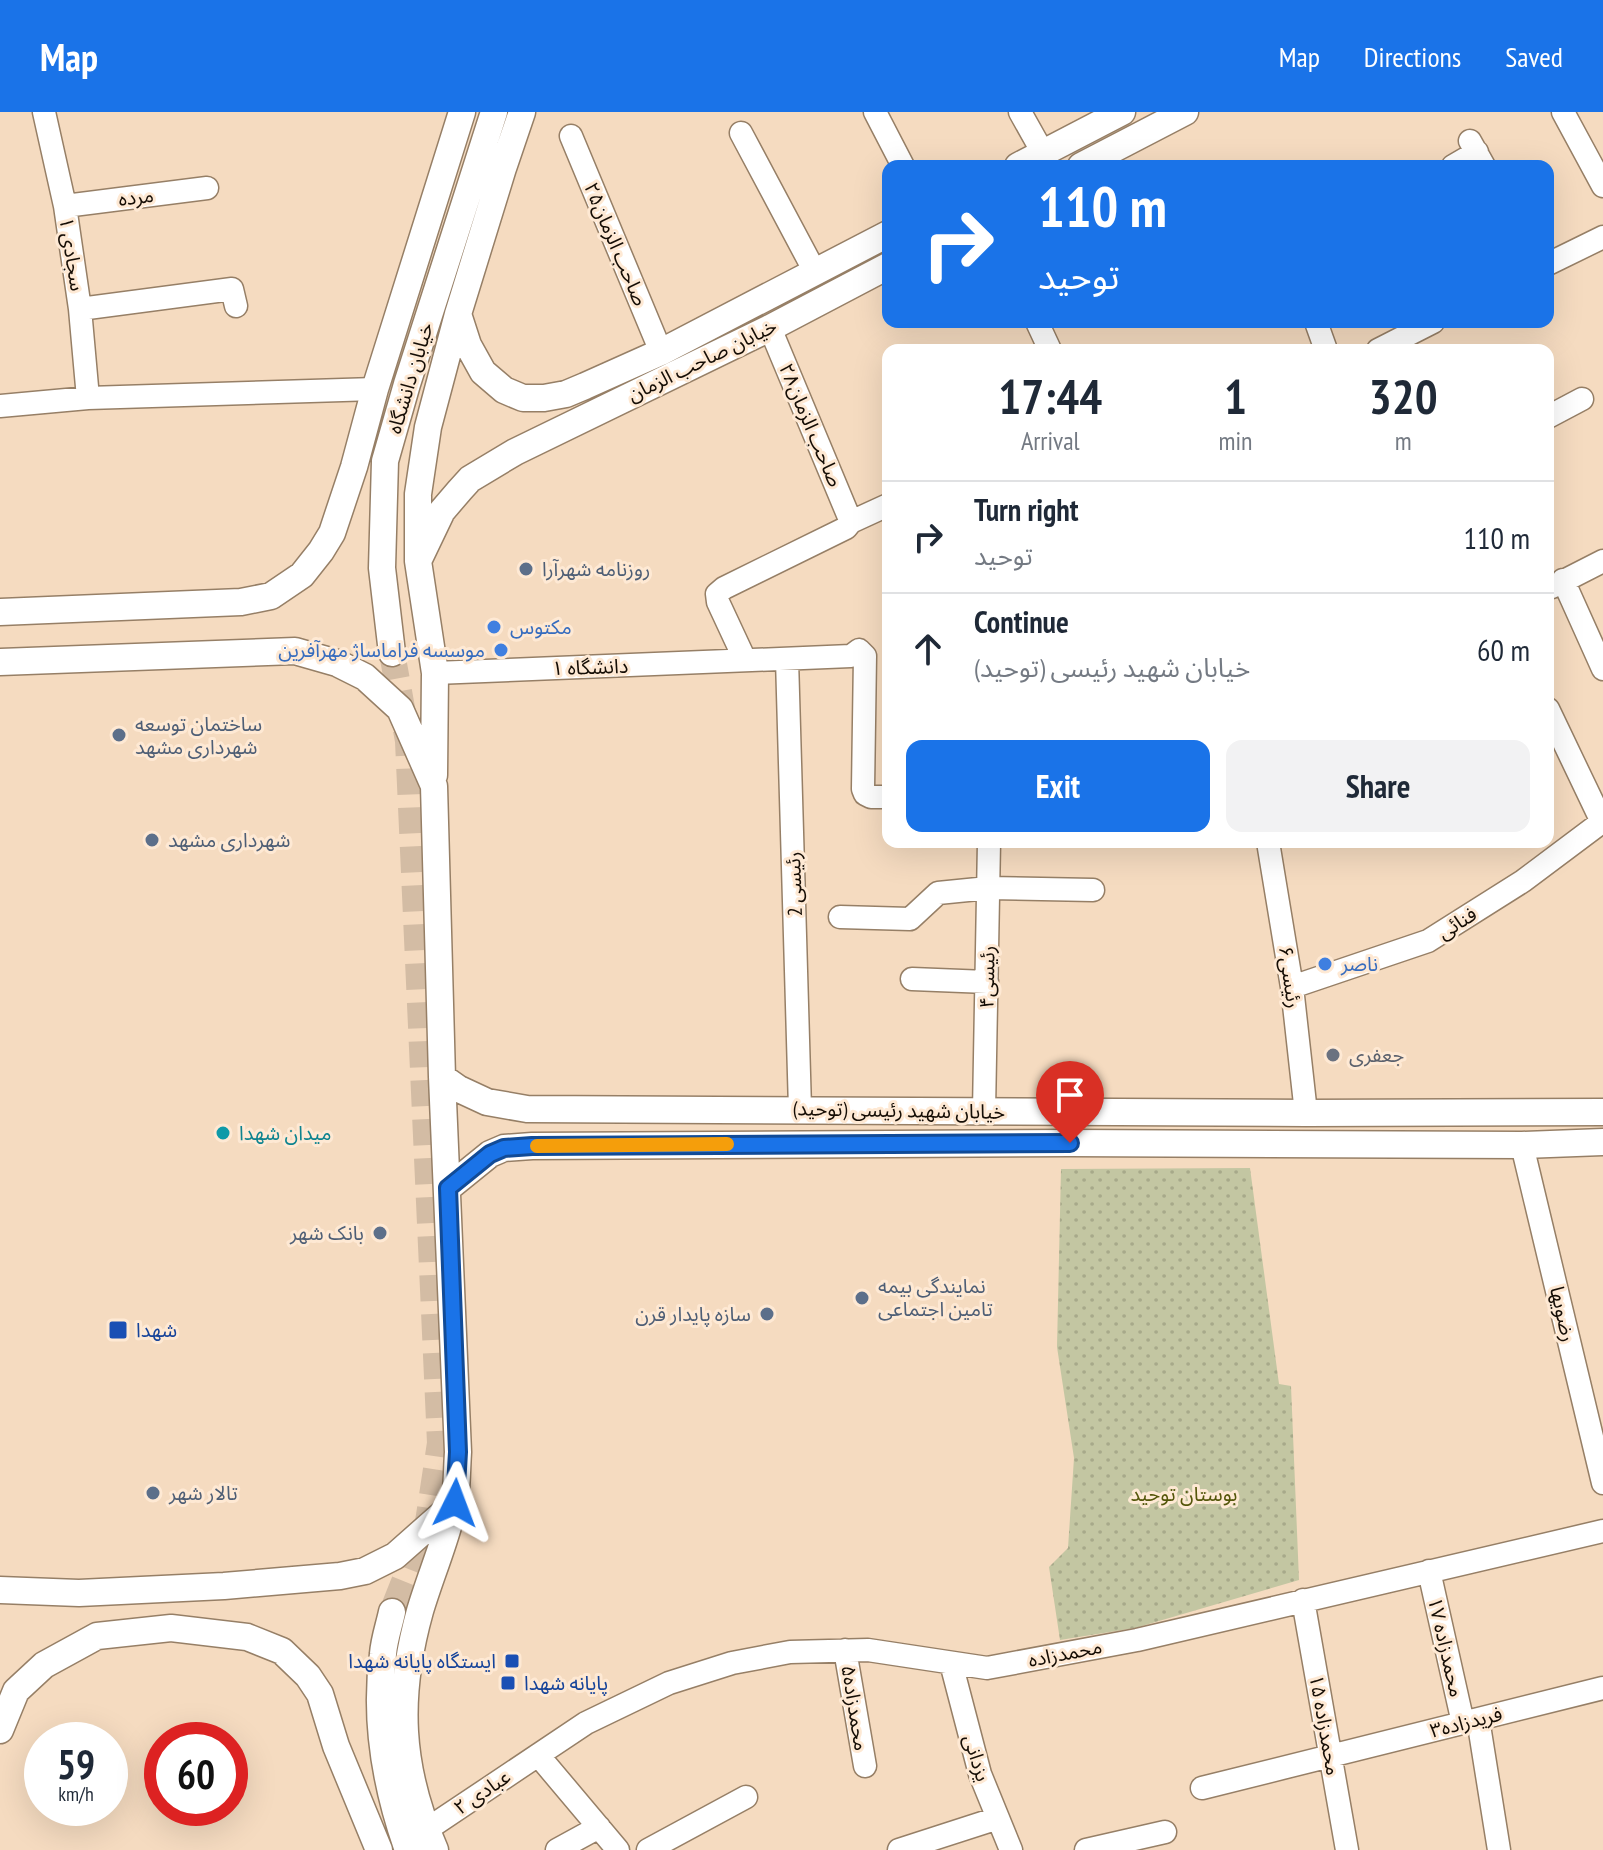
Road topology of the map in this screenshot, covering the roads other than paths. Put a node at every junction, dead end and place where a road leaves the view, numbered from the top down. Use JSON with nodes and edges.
{"nodes":[{"id":1,"x":44,"y":112,"type":"edge"},
{"id":2,"x":462,"y":112,"type":"edge"},
{"id":3,"x":494,"y":112,"type":"edge"},
{"id":4,"x":522,"y":112,"type":"edge"},
{"id":5,"x":875,"y":112,"type":"edge"},
{"id":6,"x":1020,"y":112,"type":"edge"},
{"id":7,"x":1122,"y":112,"type":"edge"},
{"id":8,"x":1185,"y":112,"type":"edge"},
{"id":9,"x":1563,"y":112,"type":"edge"},
{"id":10,"x":741,"y":133,"type":"dead end"},
{"id":11,"x":571,"y":136,"type":"dead end"},
{"id":12,"x":1043,"y":153,"type":"junction"},
{"id":13,"x":900,"y":160,"type":"edge"},
{"id":14,"x":1030,"y":160,"type":"edge"},
{"id":15,"x":1093,"y":160,"type":"edge"},
{"id":16,"x":1603,"y":186,"type":"edge"},
{"id":17,"x":207,"y":188,"type":"dead end"},
{"id":18,"x":65,"y":206,"type":"junction"},
{"id":19,"x":882,"y":237,"type":"edge"},
{"id":20,"x":1603,"y":237,"type":"edge"},
{"id":21,"x":1554,"y":261,"type":"edge"},
{"id":22,"x":882,"y":269,"type":"edge"},
{"id":23,"x":815,"y":272,"type":"junction"},
{"id":24,"x":236,"y":306,"type":"dead end"},
{"id":25,"x":80,"y":309,"type":"junction"},
{"id":26,"x":458,"y":314,"type":"junction"},
{"id":27,"x":770,"y":328,"type":"junction"},
{"id":28,"x":1421,"y":328,"type":"edge"},
{"id":29,"x":1390,"y":344,"type":"edge"},
{"id":30,"x":661,"y":352,"type":"junction"},
{"id":31,"x":375,"y":389,"type":"junction"},
{"id":32,"x":88,"y":398,"type":"junction"},
{"id":33,"x":1582,"y":399,"type":"dead end"},
{"id":34,"x":0,"y":406,"type":"edge"},
{"id":35,"x":1554,"y":414,"type":"edge"},
{"id":36,"x":882,"y":508,"type":"edge"},
{"id":37,"x":851,"y":522,"type":"junction"},
{"id":38,"x":418,"y":561,"type":"junction"},
{"id":39,"x":1603,"y":561,"type":"edge"},
{"id":40,"x":1554,"y":582,"type":"edge"},
{"id":41,"x":0,"y":612,"type":"edge"},
{"id":42,"x":392,"y":653,"type":"tunnel mouth"},
{"id":43,"x":787,"y":659,"type":"junction"},
{"id":44,"x":745,"y":660,"type":"junction"},
{"id":45,"x":0,"y":662,"type":"edge"},
{"id":46,"x":1603,"y":669,"type":"edge"},
{"id":47,"x":435,"y":673,"type":"junction"},
{"id":48,"x":1554,"y":721,"type":"edge"},
{"id":49,"x":434,"y":786,"type":"junction"},
{"id":50,"x":882,"y":797,"type":"edge"},
{"id":51,"x":1603,"y":822,"type":"edge"},
{"id":52,"x":989,"y":848,"type":"edge"},
{"id":53,"x":1269,"y":848,"type":"edge"},
{"id":54,"x":988,"y":888,"type":"junction"},
{"id":55,"x":1093,"y":890,"type":"dead end"},
{"id":56,"x":840,"y":917,"type":"dead end"},
{"id":57,"x":912,"y":979,"type":"dead end"},
{"id":58,"x":987,"y":982,"type":"junction"},
{"id":59,"x":1292,"y":987,"type":"junction"},
{"id":60,"x":442,"y":1077,"type":"junction"},
{"id":61,"x":800,"y":1109,"type":"junction"},
{"id":62,"x":984,"y":1111,"type":"junction"},
{"id":63,"x":1603,"y":1112,"type":"edge"},
{"id":64,"x":1306,"y":1113,"type":"junction"},
{"id":65,"x":1603,"y":1142,"type":"edge"},
{"id":66,"x":1522,"y":1145,"type":"junction"},
{"id":67,"x":448,"y":1188,"type":"junction"},
{"id":68,"x":1602,"y":1477,"type":"edge"},
{"id":69,"x":455,"y":1503,"type":"junction"},
{"id":70,"x":1603,"y":1531,"type":"edge"},
{"id":71,"x":1429,"y":1571,"type":"junction"},
{"id":72,"x":0,"y":1590,"type":"edge"},
{"id":73,"x":1303,"y":1600,"type":"junction"},
{"id":74,"x":392,"y":1612,"type":"tunnel mouth"},
{"id":75,"x":845,"y":1650,"type":"junction"},
{"id":76,"x":951,"y":1663,"type":"junction"},
{"id":77,"x":1603,"y":1688,"type":"edge"},
{"id":78,"x":1471,"y":1721,"type":"junction"},
{"id":79,"x":0,"y":1730,"type":"edge"},
{"id":80,"x":538,"y":1755,"type":"junction"},
{"id":81,"x":1329,"y":1756,"type":"junction"},
{"id":82,"x":865,"y":1766,"type":"dead end"},
{"id":83,"x":1202,"y":1788,"type":"dead end"},
{"id":84,"x":746,"y":1797,"type":"dead end"},
{"id":85,"x":998,"y":1818,"type":"junction"},
{"id":86,"x":599,"y":1827,"type":"junction"},
{"id":87,"x":1165,"y":1832,"type":"dead end"},
{"id":88,"x":430,"y":1840,"type":"edge"},
{"id":89,"x":379,"y":1850,"type":"edge"},
{"id":90,"x":408,"y":1850,"type":"edge"},
{"id":91,"x":557,"y":1850,"type":"edge"},
{"id":92,"x":618,"y":1850,"type":"edge"},
{"id":93,"x":648,"y":1850,"type":"edge"},
{"id":94,"x":899,"y":1850,"type":"edge"},
{"id":95,"x":1011,"y":1850,"type":"edge"},
{"id":96,"x":1086,"y":1850,"type":"edge"},
{"id":97,"x":1347,"y":1850,"type":"edge"},
{"id":98,"x":1499,"y":1850,"type":"edge"}],
"edges":[{"from":1,"to":18,"type":"street","name":"سجادی ۱"},
{"from":2,"to":31,"type":"main road"},
{"from":3,"to":42,"type":"main road","name":"خیابان دانشگاه"},
{"from":4,"to":26,"type":"main road"},
{"from":5,"to":13,"type":"street"},
{"from":6,"to":12,"type":"street"},
{"from":7,"to":12,"type":"main road"},
{"from":8,"to":15,"type":"main road"},
{"from":9,"to":16,"type":"street"},
{"from":10,"to":23,"type":"street"},
{"from":11,"to":30,"type":"street","name":"صاحب الزمان۲۵"},
{"from":12,"to":14,"type":"main road"},
{"from":17,"to":18,"type":"street","name":"مرده"},
{"from":18,"to":25,"type":"street","name":"سجادی ۱"},
{"from":19,"to":23,"type":"main road"},
{"from":20,"to":21,"type":"street"},
{"from":22,"to":27,"type":"main road","name":"خیابان صاحب الزمان"},
{"from":23,"to":30,"type":"main road"},
{"from":24,"to":25,"type":"street"},
{"from":25,"to":32,"type":"street","name":"سجادی ۱"},
{"from":26,"to":30,"type":"main road"},
{"from":26,"to":38,"type":"main road"},
{"from":27,"to":37,"type":"street","name":"صاحب الزمان۲۸"},
{"from":27,"to":38,"type":"main road","name":"خیابان صاحب الزمان"},
{"from":28,"to":29,"type":"street"},
{"from":31,"to":32,"type":"street"},
{"from":31,"to":41,"type":"main road"},
{"from":32,"to":34,"type":"street"},
{"from":33,"to":35,"type":"street"},
{"from":36,"to":37,"type":"street"},
{"from":37,"to":44,"type":"street"},
{"from":38,"to":47,"type":"main road"},
{"from":39,"to":40,"type":"street"},
{"from":40,"to":46,"type":"street"},
{"from":43,"to":44,"type":"street","name":"دانشگاه ۱"},
{"from":43,"to":50,"type":"street","name":"دانشگاه ۱"},
{"from":43,"to":61,"type":"street","name":"رئیسی 2"},
{"from":44,"to":47,"type":"street","name":"دانشگاه ۱"},
{"from":45,"to":49,"type":"main road"},
{"from":47,"to":49,"type":"main road"},
{"from":48,"to":51,"type":"street"},
{"from":49,"to":60,"type":"main road"},
{"from":51,"to":59,"type":"street","name":"فنائی"},
{"from":52,"to":54,"type":"street","name":"رئیسی۴"},
{"from":53,"to":59,"type":"street","name":"رئیسی۶"},
{"from":54,"to":55,"type":"street"},
{"from":54,"to":56,"type":"street"},
{"from":54,"to":58,"type":"street","name":"رئیسی۴"},
{"from":57,"to":58,"type":"street"},
{"from":58,"to":62,"type":"street","name":"رئیسی۴"},
{"from":59,"to":64,"type":"street","name":"رئیسی۶"},
{"from":60,"to":61,"type":"main road","name":"خیابان شهید رئیسی (توحید)"},
{"from":60,"to":67,"type":"main road"},
{"from":61,"to":62,"type":"main road","name":"خیابان شهید رئیسی (توحید)"},
{"from":62,"to":64,"type":"main road","name":"خیابان شهید رئیسی (توحید)"},
{"from":63,"to":64,"type":"main road","name":"خیابان شهید رئیسی (توحید)"},
{"from":65,"to":66,"type":"main road","name":"خیابان شهید رئیسی (توحید)"},
{"from":66,"to":67,"type":"main road","name":"خیابان شهید رئیسی (توحید)"},
{"from":66,"to":68,"type":"street","name":"رضویها"},
{"from":67,"to":69,"type":"main road"},
{"from":69,"to":72,"type":"main road"},
{"from":69,"to":88,"type":"main road"},
{"from":70,"to":71,"type":"street","name":"محمدزاده"},
{"from":71,"to":73,"type":"street","name":"محمدزاده"},
{"from":71,"to":78,"type":"street","name":"محمدزاده ۱۷"},
{"from":73,"to":76,"type":"street","name":"محمدزاده"},
{"from":73,"to":81,"type":"street","name":"محمدزاده ۱۵"},
{"from":74,"to":90,"type":"main road"},
{"from":75,"to":76,"type":"street","name":"محمدزاده"},
{"from":75,"to":80,"type":"street","name":"محمدزاده"},
{"from":75,"to":82,"type":"street","name":"محمدزاده۵"},
{"from":76,"to":85,"type":"street","name":"یزدانی"},
{"from":77,"to":78,"type":"street","name":"فریدزاده۳"},
{"from":78,"to":81,"type":"street","name":"فریدزاده۳"},
{"from":78,"to":98,"type":"street","name":"محمدزاده ۱۷"},
{"from":79,"to":89,"type":"main road"},
{"from":80,"to":86,"type":"street"},
{"from":80,"to":88,"type":"street","name":"عبادی ۲"},
{"from":81,"to":83,"type":"street","name":"فریدزاده۳"},
{"from":81,"to":97,"type":"street","name":"محمدزاده ۱۵"},
{"from":84,"to":93,"type":"street"},
{"from":85,"to":94,"type":"street"},
{"from":85,"to":95,"type":"street","name":"یزدانی"},
{"from":86,"to":91,"type":"street"},
{"from":86,"to":92,"type":"street"},
{"from":87,"to":96,"type":"street"}]}
